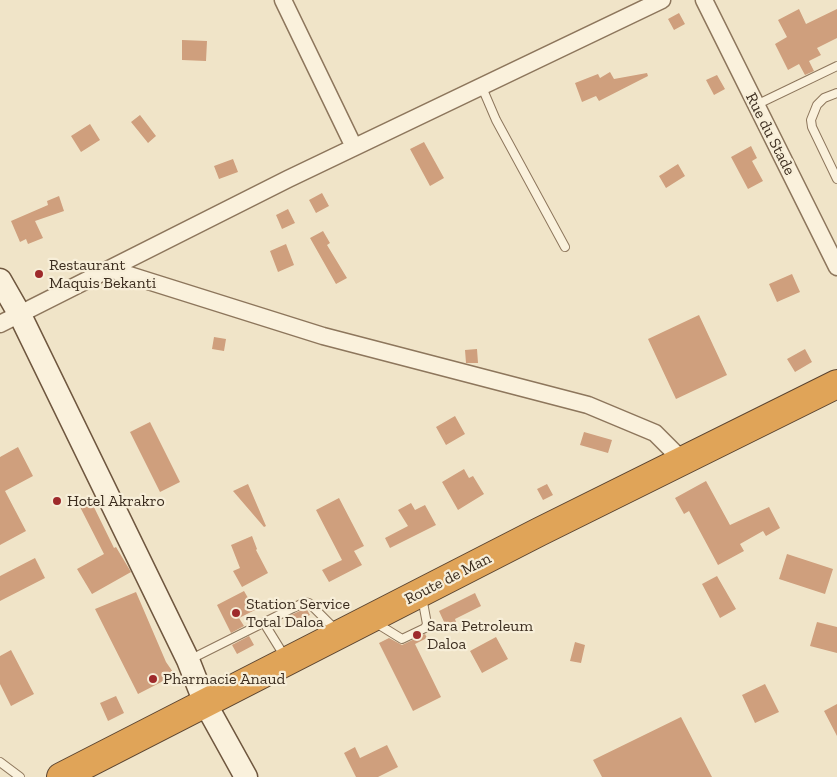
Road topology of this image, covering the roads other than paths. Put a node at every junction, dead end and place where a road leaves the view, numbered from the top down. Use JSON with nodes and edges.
{"nodes":[{"id":1,"x":283,"y":0,"type":"edge"},
{"id":2,"x":662,"y":0,"type":"edge"},
{"id":3,"x":704,"y":0,"type":"edge"},
{"id":4,"x":837,"y":66,"type":"edge"},
{"id":5,"x":481,"y":85,"type":"junction"},
{"id":6,"x":837,"y":93,"type":"edge"},
{"id":7,"x":756,"y":105,"type":"junction"},
{"id":8,"x":354,"y":147,"type":"junction"},
{"id":9,"x":835,"y":168,"type":"edge"},
{"id":10,"x":837,"y":179,"type":"edge"},
{"id":11,"x":565,"y":247,"type":"dead end"},
{"id":12,"x":837,"y":267,"type":"edge"},
{"id":13,"x":110,"y":269,"type":"junction"},
{"id":14,"x":0,"y":280,"type":"edge"},
{"id":15,"x":10,"y":320,"type":"edge"},
{"id":16,"x":837,"y":384,"type":"edge"},
{"id":17,"x":683,"y":461,"type":"junction"},
{"id":18,"x":264,"y":623,"type":"junction"},
{"id":19,"x":340,"y":634,"type":"junction"},
{"id":20,"x":188,"y":660,"type":"junction"},
{"id":21,"x":288,"y":661,"type":"junction"},
{"id":22,"x":205,"y":703,"type":"junction"},
{"id":23,"x":0,"y":762,"type":"edge"},
{"id":24,"x":20,"y":777,"type":"edge"},
{"id":25,"x":61,"y":777,"type":"edge"},
{"id":26,"x":246,"y":777,"type":"edge"}],
"edges":[{"from":1,"to":8,"type":"street"},
{"from":2,"to":5,"type":"street"},
{"from":3,"to":7,"type":"street","name":"Rue du Stade"},
{"from":4,"to":7,"type":"lane"},
{"from":5,"to":8,"type":"street"},
{"from":5,"to":11,"type":"lane"},
{"from":6,"to":9,"type":"lane"},
{"from":7,"to":12,"type":"street","name":"Rue du Stade"},
{"from":8,"to":13,"type":"street"},
{"from":9,"to":10,"type":"lane"},
{"from":13,"to":15,"type":"street"},
{"from":13,"to":17,"type":"street"},
{"from":14,"to":15,"type":"street"},
{"from":15,"to":20,"type":"street"},
{"from":16,"to":17,"type":"highway","name":"Route de Man"},
{"from":17,"to":19,"type":"highway","name":"Route de Man"},
{"from":18,"to":19,"type":"lane"},
{"from":18,"to":20,"type":"lane"},
{"from":18,"to":21,"type":"lane"},
{"from":19,"to":21,"type":"highway","name":"Route de Man"},
{"from":20,"to":22,"type":"street"},
{"from":21,"to":22,"type":"highway","name":"Route de Man"},
{"from":22,"to":25,"type":"highway","name":"Route de Man"},
{"from":22,"to":26,"type":"street"},
{"from":23,"to":24,"type":"lane"}]}
